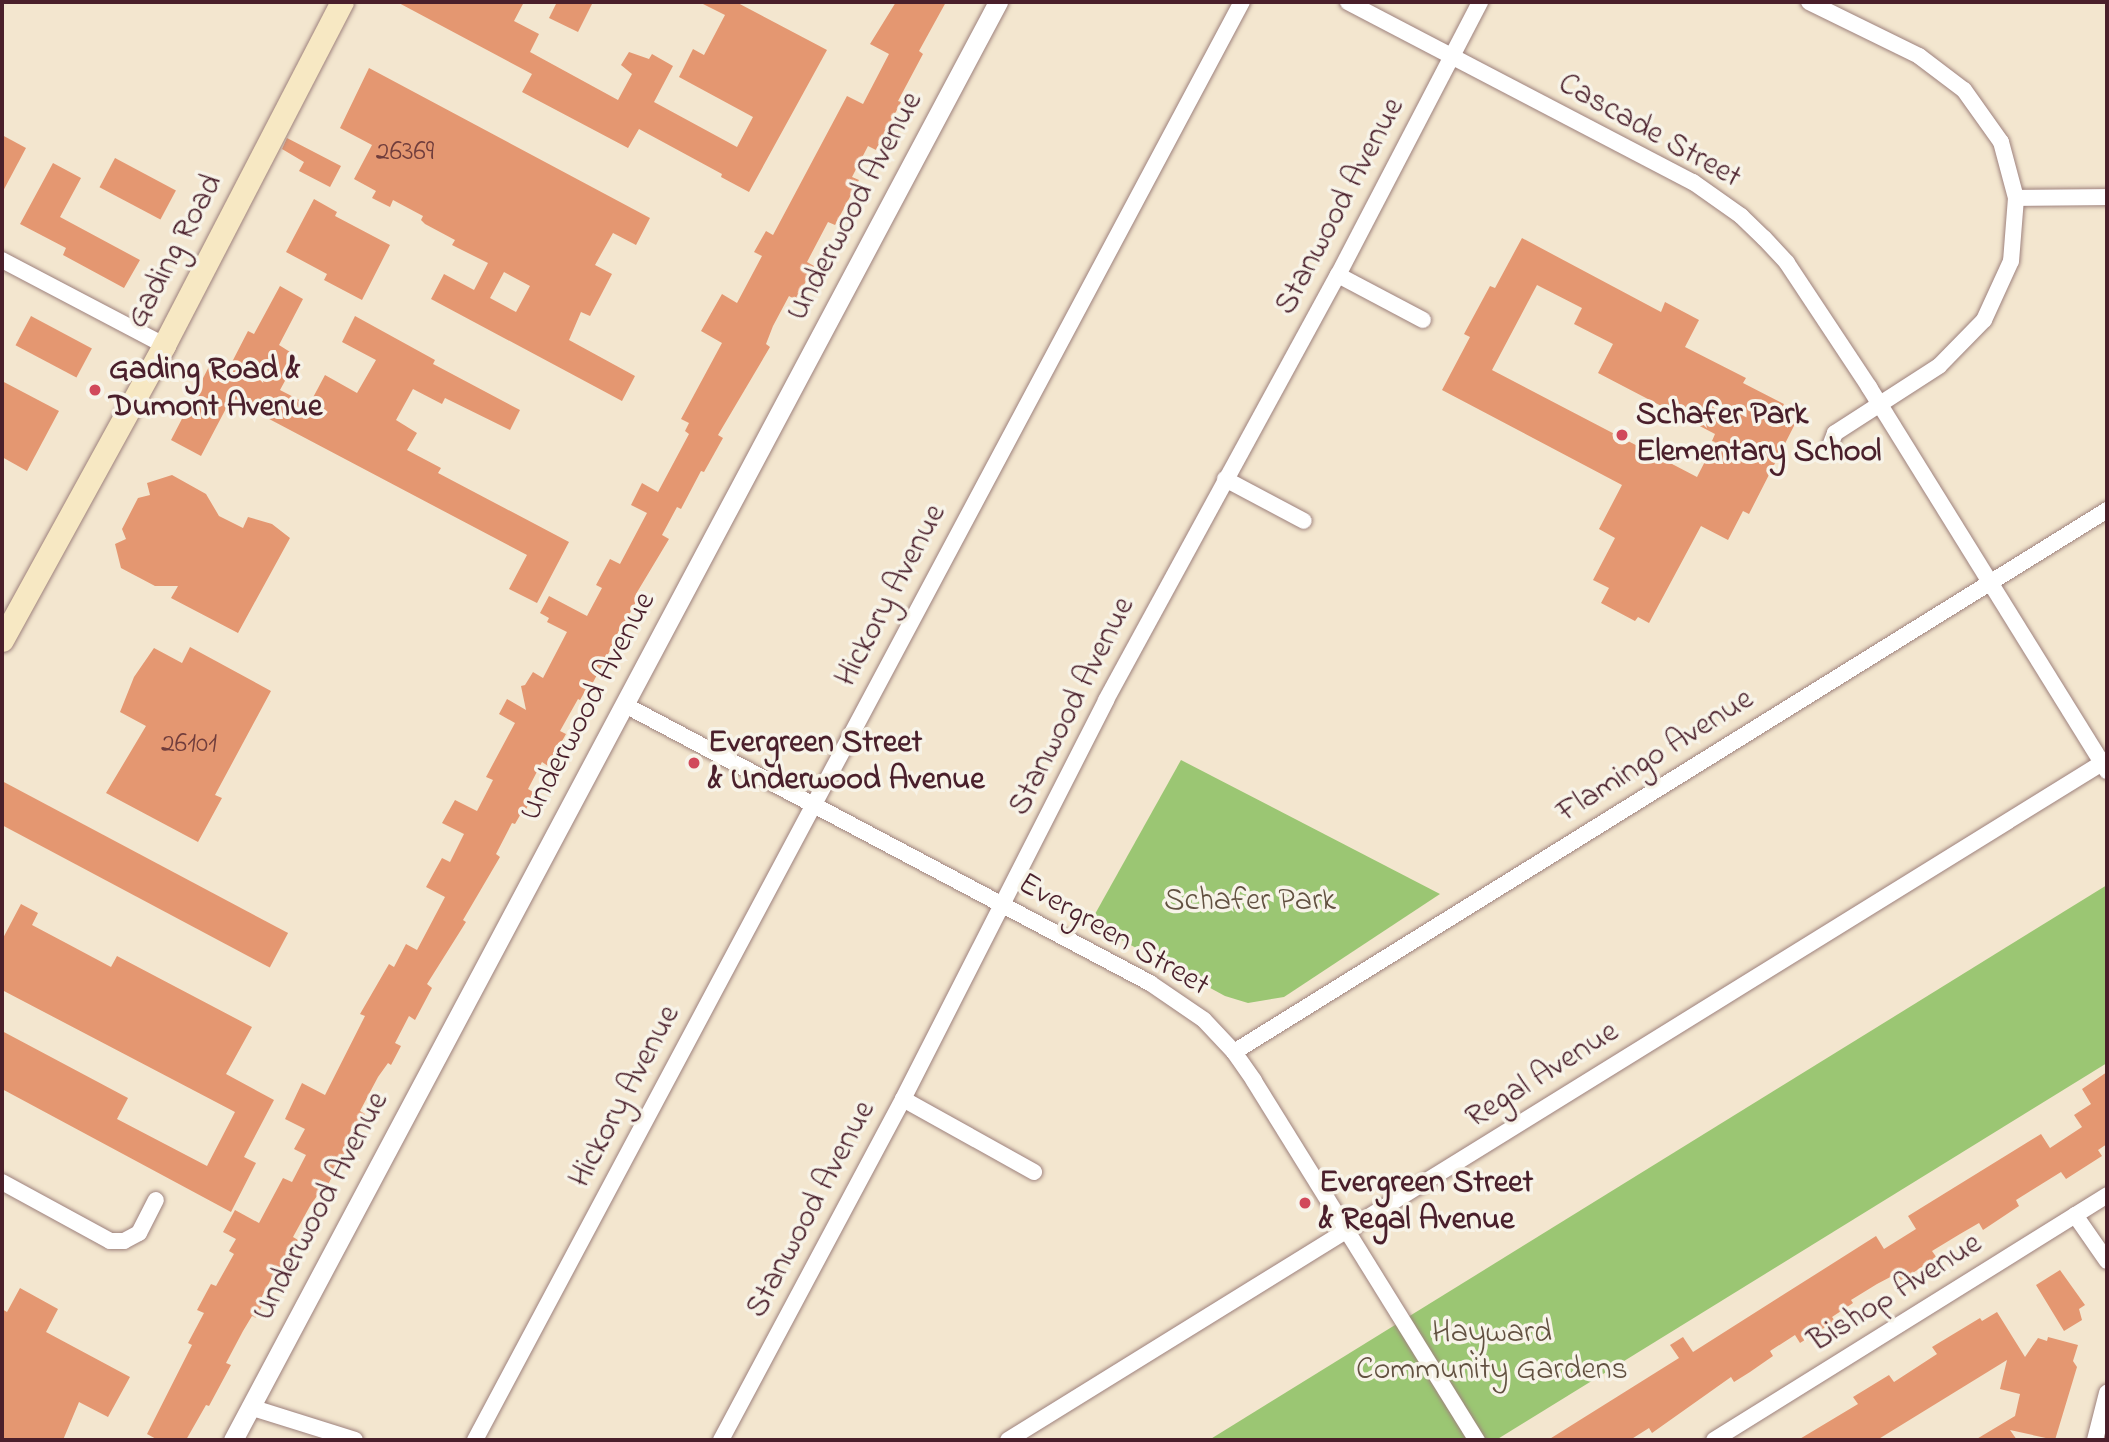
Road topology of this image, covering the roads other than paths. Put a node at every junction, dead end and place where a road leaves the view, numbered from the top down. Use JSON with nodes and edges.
{"nodes":[{"id":1,"x":342,"y":2,"type":"edge"},
{"id":2,"x":998,"y":2,"type":"edge"},
{"id":3,"x":1242,"y":2,"type":"edge"},
{"id":4,"x":1348,"y":2,"type":"edge"},
{"id":5,"x":1480,"y":2,"type":"edge"},
{"id":6,"x":1809,"y":2,"type":"edge"},
{"id":7,"x":1451,"y":57,"type":"junction"},
{"id":8,"x":2107,"y":197,"type":"edge"},
{"id":9,"x":2016,"y":198,"type":"junction"},
{"id":10,"x":2,"y":261,"type":"edge"},
{"id":11,"x":1338,"y":275,"type":"junction"},
{"id":12,"x":1423,"y":320,"type":"dead end"},
{"id":13,"x":164,"y":345,"type":"junction"},
{"id":14,"x":1879,"y":403,"type":"junction"},
{"id":15,"x":1830,"y":446,"type":"dead end"},
{"id":16,"x":1225,"y":479,"type":"junction"},
{"id":17,"x":2107,"y":510,"type":"edge"},
{"id":18,"x":1304,"y":521,"type":"dead end"},
{"id":19,"x":1992,"y":582,"type":"junction"},
{"id":20,"x":2,"y":640,"type":"edge"},
{"id":21,"x":625,"y":705,"type":"junction"},
{"id":22,"x":2106,"y":764,"type":"edge"},
{"id":23,"x":813,"y":804,"type":"junction"},
{"id":24,"x":1003,"y":904,"type":"junction"},
{"id":25,"x":1234,"y":1052,"type":"junction"},
{"id":26,"x":903,"y":1098,"type":"junction"},
{"id":27,"x":1034,"y":1172,"type":"dead end"},
{"id":28,"x":2,"y":1182,"type":"edge"},
{"id":29,"x":2107,"y":1195,"type":"edge"},
{"id":30,"x":156,"y":1200,"type":"dead end"},
{"id":31,"x":2075,"y":1215,"type":"junction"},
{"id":32,"x":1347,"y":1230,"type":"junction"},
{"id":33,"x":2107,"y":1261,"type":"edge"},
{"id":34,"x":2107,"y":1393,"type":"edge"},
{"id":35,"x":250,"y":1407,"type":"junction"},
{"id":36,"x":233,"y":1440,"type":"edge"},
{"id":37,"x":355,"y":1440,"type":"edge"},
{"id":38,"x":475,"y":1440,"type":"edge"},
{"id":39,"x":720,"y":1440,"type":"edge"},
{"id":40,"x":1008,"y":1440,"type":"edge"},
{"id":41,"x":1478,"y":1440,"type":"edge"},
{"id":42,"x":1714,"y":1440,"type":"edge"},
{"id":43,"x":2095,"y":1440,"type":"edge"}],
"edges":[{"from":1,"to":13,"type":"main road","name":"Gading Road"},
{"from":2,"to":21,"type":"street","name":"Underwood Avenue"},
{"from":3,"to":23,"type":"street","name":"Hickory Avenue"},
{"from":4,"to":7,"type":"street","name":"Cascade Street"},
{"from":5,"to":7,"type":"street","name":"Stanwood Avenue"},
{"from":6,"to":9,"type":"street"},
{"from":7,"to":11,"type":"street","name":"Stanwood Avenue"},
{"from":7,"to":14,"type":"street","name":"Cascade Street"},
{"from":8,"to":9,"type":"street"},
{"from":9,"to":14,"type":"street"},
{"from":10,"to":13,"type":"street"},
{"from":11,"to":12,"type":"street"},
{"from":11,"to":16,"type":"street","name":"Stanwood Avenue"},
{"from":13,"to":20,"type":"main road","name":"Gading Road"},
{"from":14,"to":15,"type":"street"},
{"from":14,"to":19,"type":"street","name":"Cascade Street"},
{"from":16,"to":18,"type":"street"},
{"from":16,"to":24,"type":"street","name":"Stanwood Avenue"},
{"from":17,"to":19,"type":"street","name":"Flamingo Avenue"},
{"from":19,"to":22,"type":"street","name":"Cascade Street"},
{"from":19,"to":25,"type":"street","name":"Flamingo Avenue"},
{"from":21,"to":23,"type":"street","name":"Evergreen Street"},
{"from":21,"to":35,"type":"street","name":"Underwood Avenue"},
{"from":22,"to":32,"type":"street","name":"Regal Avenue"},
{"from":23,"to":24,"type":"street","name":"Evergreen Street"},
{"from":23,"to":38,"type":"street","name":"Hickory Avenue"},
{"from":24,"to":25,"type":"street","name":"Evergreen Street"},
{"from":24,"to":26,"type":"street","name":"Stanwood Avenue"},
{"from":25,"to":32,"type":"street","name":"Evergreen Street"},
{"from":26,"to":27,"type":"street"},
{"from":26,"to":39,"type":"street","name":"Stanwood Avenue"},
{"from":28,"to":30,"type":"street"},
{"from":29,"to":31,"type":"street","name":"Bishop Avenue"},
{"from":31,"to":33,"type":"street"},
{"from":31,"to":42,"type":"street","name":"Bishop Avenue"},
{"from":32,"to":40,"type":"street","name":"Regal Avenue"},
{"from":32,"to":41,"type":"street","name":"Evergreen Street"},
{"from":34,"to":43,"type":"street"},
{"from":35,"to":36,"type":"street","name":"Underwood Avenue"},
{"from":35,"to":37,"type":"street"}]}
